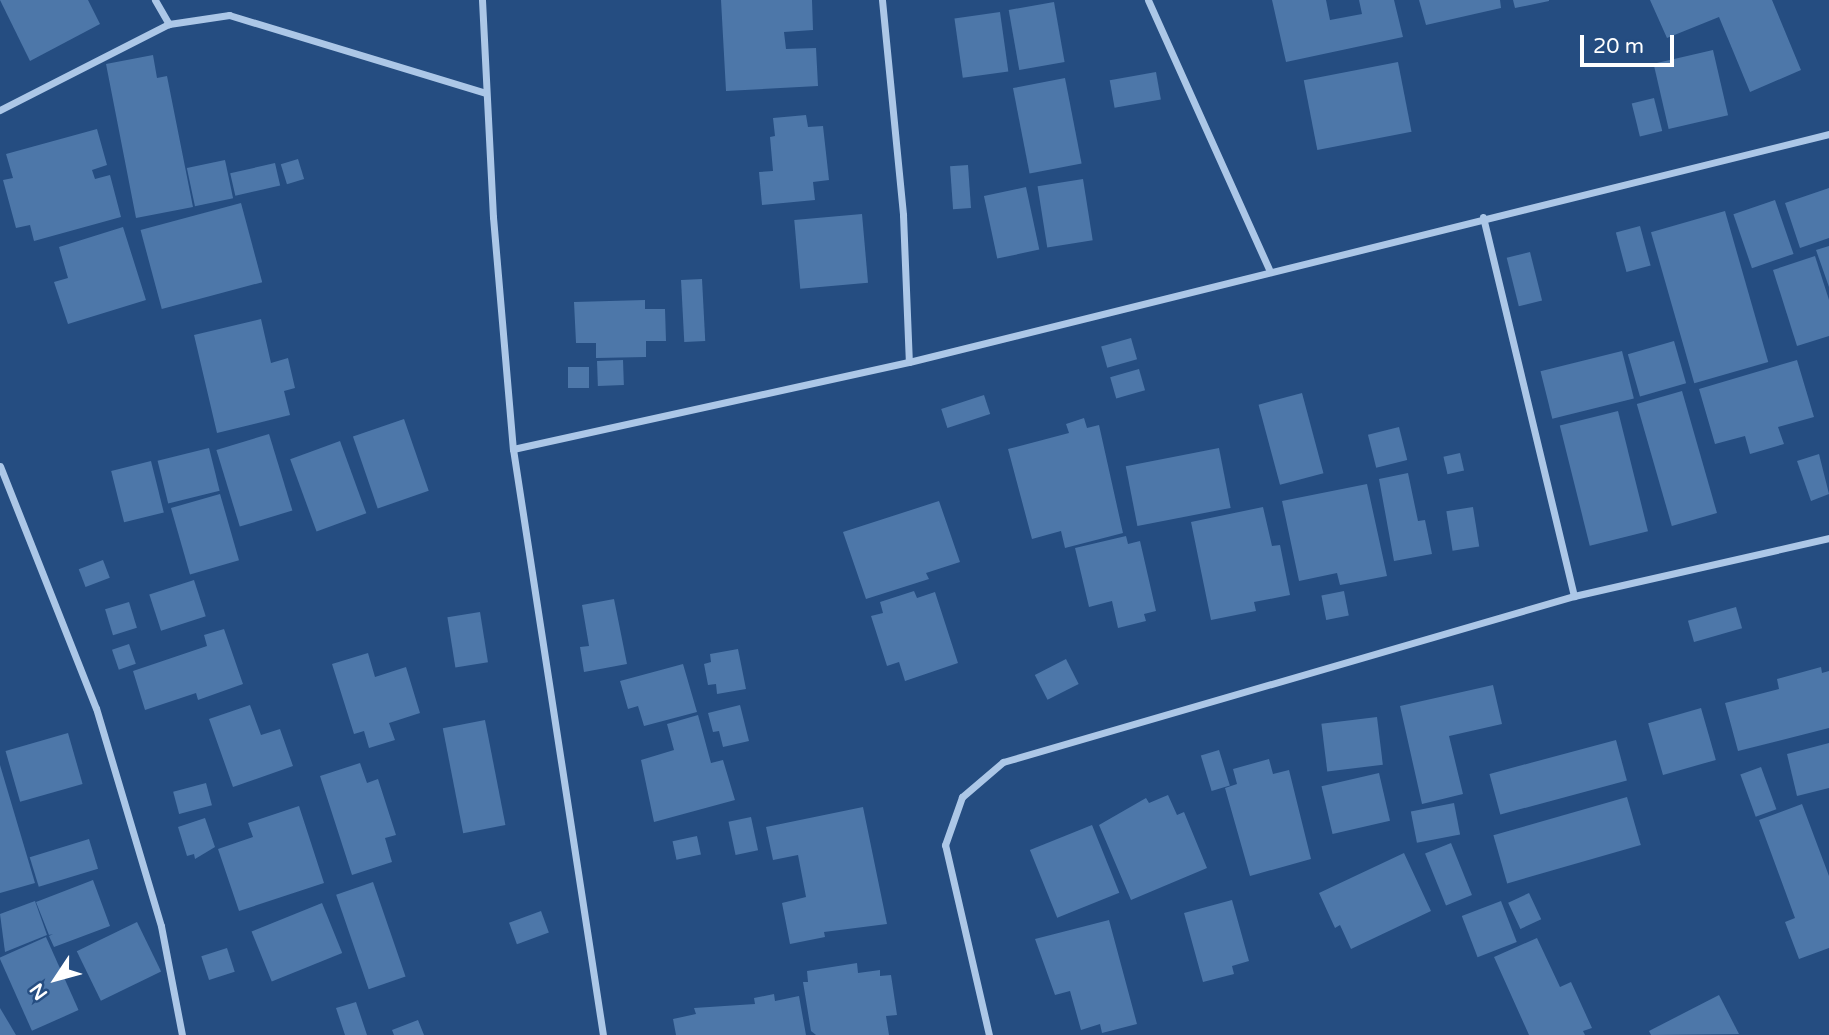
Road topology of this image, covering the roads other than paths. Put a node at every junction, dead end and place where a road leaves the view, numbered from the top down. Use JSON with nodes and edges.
{"nodes":[{"id":1,"x":155,"y":0,"type":"edge"},
{"id":2,"x":482,"y":0,"type":"edge"},
{"id":3,"x":882,"y":0,"type":"edge"},
{"id":4,"x":1148,"y":0,"type":"edge"},
{"id":5,"x":169,"y":24,"type":"junction"},
{"id":6,"x":485,"y":93,"type":"junction"},
{"id":7,"x":0,"y":110,"type":"edge"},
{"id":8,"x":1829,"y":134,"type":"edge"},
{"id":9,"x":1483,"y":217,"type":"junction"},
{"id":10,"x":1270,"y":271,"type":"junction"},
{"id":11,"x":909,"y":362,"type":"junction"},
{"id":12,"x":513,"y":449,"type":"junction"},
{"id":13,"x":0,"y":466,"type":"edge"},
{"id":14,"x":1829,"y":538,"type":"edge"},
{"id":15,"x":1574,"y":596,"type":"junction"},
{"id":16,"x":182,"y":1035,"type":"edge"},
{"id":17,"x":603,"y":1035,"type":"edge"},
{"id":18,"x":989,"y":1035,"type":"edge"}],
"edges":[{"from":1,"to":5,"type":"street"},
{"from":2,"to":6,"type":"street"},
{"from":3,"to":11,"type":"street"},
{"from":4,"to":10,"type":"street"},
{"from":5,"to":6,"type":"street"},
{"from":5,"to":7,"type":"street"},
{"from":6,"to":12,"type":"street"},
{"from":8,"to":9,"type":"street"},
{"from":9,"to":10,"type":"street"},
{"from":9,"to":15,"type":"street"},
{"from":10,"to":11,"type":"street"},
{"from":11,"to":12,"type":"street"},
{"from":12,"to":17,"type":"street"},
{"from":13,"to":16,"type":"street"},
{"from":14,"to":15,"type":"street"},
{"from":15,"to":18,"type":"street"}]}
